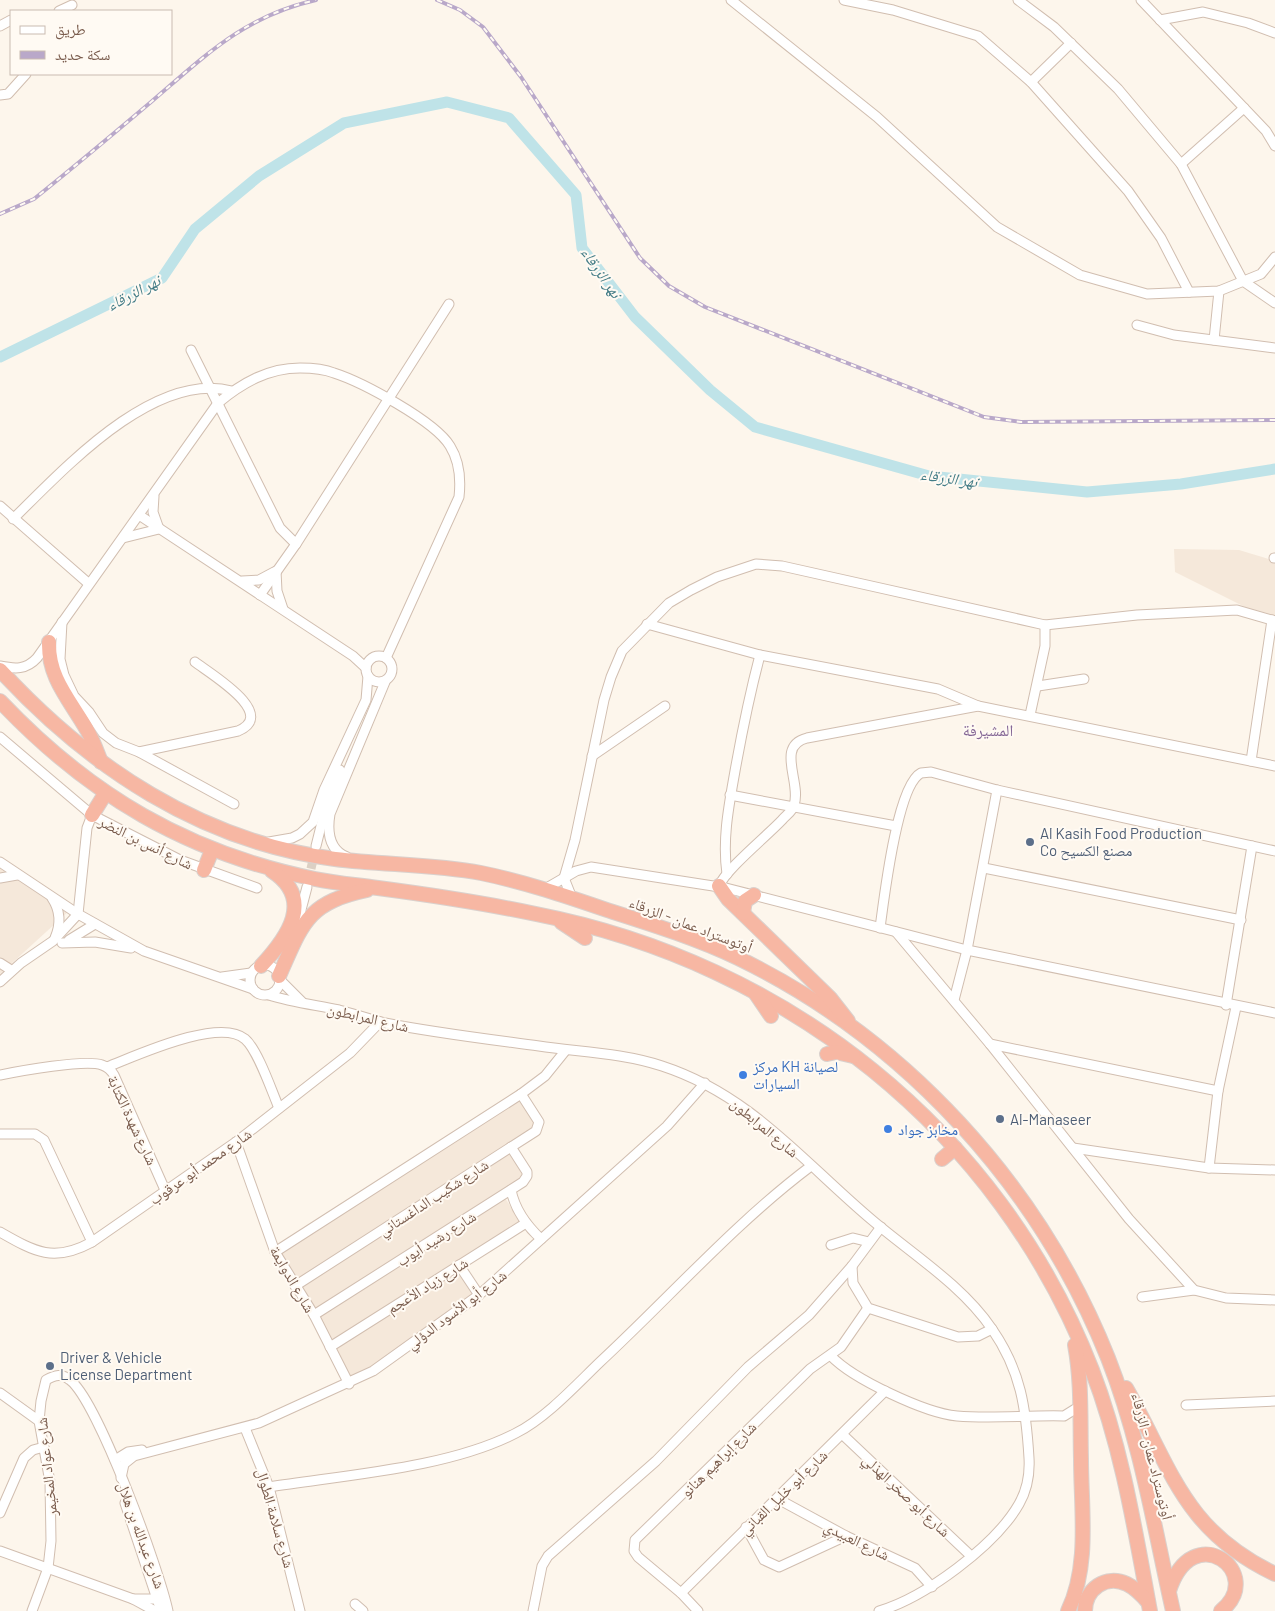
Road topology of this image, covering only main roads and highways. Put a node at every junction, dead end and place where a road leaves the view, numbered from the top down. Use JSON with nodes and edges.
{"nodes":[{"id":1,"x":50,"y":642,"type":"road end"},
{"id":2,"x":0,"y":670,"type":"edge"},
{"id":3,"x":0,"y":702,"type":"edge"},
{"id":4,"x":101,"y":763,"type":"junction"},
{"id":5,"x":105,"y":794,"type":"junction"},
{"id":6,"x":92,"y":815,"type":"road end"},
{"id":7,"x":212,"y":850,"type":"junction"},
{"id":8,"x":267,"y":868,"type":"junction"},
{"id":9,"x":204,"y":870,"type":"road end"},
{"id":10,"x":718,"y":886,"type":"road end"},
{"id":11,"x":378,"y":888,"type":"junction"},
{"id":12,"x":754,"y":895,"type":"road end"},
{"id":13,"x":743,"y":913,"type":"junction"},
{"id":14,"x":554,"y":918,"type":"junction"},
{"id":15,"x":585,"y":938,"type":"dead end"},
{"id":16,"x":259,"y":968,"type":"road end"},
{"id":17,"x":279,"y":976,"type":"road end"},
{"id":18,"x":748,"y":987,"type":"junction"},
{"id":19,"x":771,"y":1016,"type":"dead end"},
{"id":20,"x":854,"y":1030,"type":"junction"},
{"id":21,"x":827,"y":1054,"type":"dead end"},
{"id":22,"x":862,"y":1060,"type":"junction"},
{"id":23,"x":955,"y":1148,"type":"junction"},
{"id":24,"x":942,"y":1159,"type":"dead end"},
{"id":25,"x":1069,"y":1320,"type":"junction"},
{"id":26,"x":1107,"y":1357,"type":"junction"},
{"id":27,"x":1275,"y":1574,"type":"edge"},
{"id":28,"x":1169,"y":1592,"type":"junction"},
{"id":29,"x":1149,"y":1606,"type":"edge"},
{"id":30,"x":1068,"y":1611,"type":"edge"},
{"id":31,"x":1085,"y":1611,"type":"edge"},
{"id":32,"x":1173,"y":1611,"type":"edge"},
{"id":33,"x":1222,"y":1611,"type":"edge"}],
"edges":[{"from":1,"to":4,"type":"highway"},
{"from":2,"to":4,"type":"highway","name":"أوتوستراد عمان - الزرقاء"},
{"from":3,"to":5,"type":"highway"},
{"from":4,"to":20,"type":"highway","name":"أوتوستراد عمان - الزرقاء"},
{"from":5,"to":6,"type":"highway"},
{"from":5,"to":7,"type":"highway"},
{"from":7,"to":8,"type":"highway"},
{"from":7,"to":9,"type":"highway"},
{"from":8,"to":11,"type":"highway"},
{"from":8,"to":16,"type":"highway"},
{"from":10,"to":13,"type":"highway"},
{"from":11,"to":14,"type":"highway"},
{"from":11,"to":17,"type":"highway"},
{"from":12,"to":13,"type":"highway"},
{"from":13,"to":20,"type":"highway"},
{"from":14,"to":15,"type":"highway"},
{"from":14,"to":18,"type":"highway"},
{"from":18,"to":19,"type":"highway"},
{"from":18,"to":22,"type":"highway"},
{"from":20,"to":26,"type":"highway","name":"أوتوستراد عمان - الزرقاء"},
{"from":21,"to":22,"type":"highway"},
{"from":22,"to":23,"type":"highway"},
{"from":23,"to":24,"type":"highway"},
{"from":23,"to":25,"type":"highway"},
{"from":25,"to":29,"type":"highway"},
{"from":25,"to":30,"type":"highway"},
{"from":26,"to":27,"type":"highway"},
{"from":26,"to":28,"type":"highway","name":"أوتوستراد عمان - الزرقاء"},
{"from":28,"to":32,"type":"highway","name":"أوتوستراد عمان - الزرقاء"},
{"from":28,"to":33,"type":"highway"},
{"from":29,"to":31,"type":"highway"}]}
